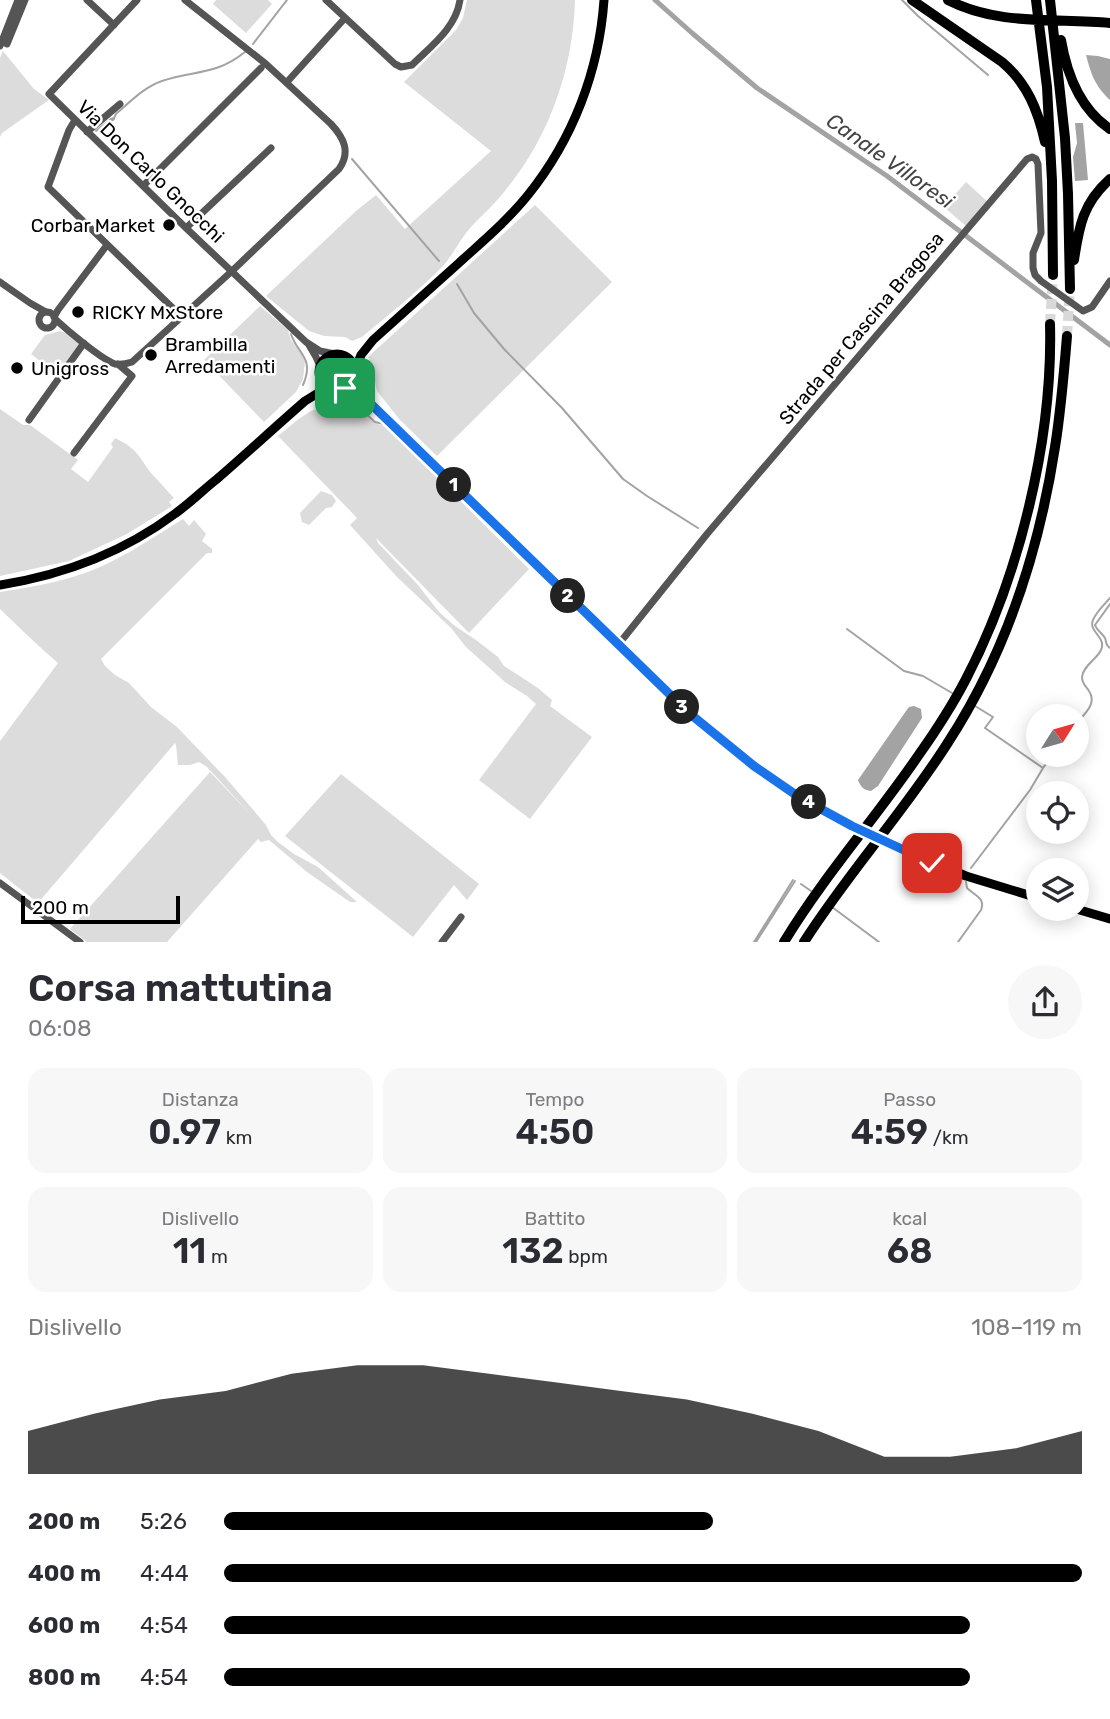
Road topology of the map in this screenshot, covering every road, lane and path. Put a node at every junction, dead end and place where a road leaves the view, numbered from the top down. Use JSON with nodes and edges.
{"nodes":[{"id":1,"x":18,"y":0,"type":"edge"},
{"id":2,"x":25,"y":0,"type":"edge"},
{"id":3,"x":87,"y":0,"type":"edge"},
{"id":4,"x":137,"y":0,"type":"edge"},
{"id":5,"x":185,"y":0,"type":"edge"},
{"id":6,"x":326,"y":0,"type":"edge"},
{"id":7,"x":460,"y":0,"type":"edge"},
{"id":8,"x":604,"y":0,"type":"edge"},
{"id":9,"x":912,"y":0,"type":"edge"},
{"id":10,"x":948,"y":0,"type":"edge"},
{"id":11,"x":1036,"y":0,"type":"edge"},
{"id":12,"x":1050,"y":0,"type":"edge"},
{"id":13,"x":1056,"y":0,"type":"edge"},
{"id":14,"x":345,"y":18,"type":"junction"},
{"id":15,"x":1110,"y":23,"type":"edge"},
{"id":16,"x":114,"y":25,"type":"junction"},
{"id":17,"x":4,"y":45,"type":"edge"},
{"id":18,"x":261,"y":68,"type":"dead end"},
{"id":19,"x":287,"y":82,"type":"junction"},
{"id":20,"x":120,"y":104,"type":"dead end"},
{"id":21,"x":75,"y":120,"type":"junction"},
{"id":22,"x":1110,"y":129,"type":"edge"},
{"id":23,"x":87,"y":132,"type":"junction"},
{"id":24,"x":271,"y":148,"type":"dead end"},
{"id":25,"x":1110,"y":179,"type":"edge"},
{"id":26,"x":1052,"y":181,"type":"junction"},
{"id":27,"x":143,"y":186,"type":"junction"},
{"id":28,"x":186,"y":228,"type":"junction"},
{"id":29,"x":107,"y":244,"type":"junction"},
{"id":30,"x":232,"y":271,"type":"junction"},
{"id":31,"x":1053,"y":275,"type":"tunnel mouth"},
{"id":32,"x":1110,"y":281,"type":"edge"},
{"id":33,"x":0,"y":282,"type":"edge"},
{"id":34,"x":30,"y":303,"type":"junction"},
{"id":35,"x":52,"y":316,"type":"junction"},
{"id":36,"x":182,"y":317,"type":"junction"},
{"id":37,"x":40,"y":319,"type":"junction"},
{"id":38,"x":1050,"y":324,"type":"tunnel mouth"},
{"id":39,"x":1067,"y":336,"type":"tunnel mouth"},
{"id":40,"x":373,"y":341,"type":"junction"},
{"id":41,"x":306,"y":342,"type":"junction"},
{"id":42,"x":85,"y":343,"type":"junction"},
{"id":43,"x":338,"y":354,"type":"junction"},
{"id":44,"x":118,"y":364,"type":"junction"},
{"id":45,"x":320,"y":370,"type":"junction"},
{"id":46,"x":355,"y":372,"type":"junction"},
{"id":47,"x":335,"y":390,"type":"junction"},
{"id":48,"x":305,"y":401,"type":"junction"},
{"id":49,"x":371,"y":404,"type":"junction"},
{"id":50,"x":29,"y":420,"type":"dead end"},
{"id":51,"x":74,"y":453,"type":"dead end"},
{"id":52,"x":0,"y":585,"type":"edge"},
{"id":53,"x":618,"y":645,"type":"junction"},
{"id":54,"x":0,"y":883,"type":"edge"},
{"id":55,"x":1026,"y":894,"type":"edge"},
{"id":56,"x":1089,"y":913,"type":"edge"},
{"id":57,"x":461,"y":917,"type":"dead end"},
{"id":58,"x":1110,"y":919,"type":"edge"},
{"id":59,"x":80,"y":942,"type":"edge"},
{"id":60,"x":442,"y":942,"type":"edge"},
{"id":61,"x":784,"y":942,"type":"edge"},
{"id":62,"x":804,"y":942,"type":"edge"}],
"edges":[{"from":1,"to":17,"type":"street"},
{"from":2,"to":17,"type":"street"},
{"from":3,"to":16,"type":"street"},
{"from":4,"to":16,"type":"street"},
{"from":5,"to":19,"type":"street"},
{"from":6,"to":14,"type":"street"},
{"from":7,"to":14,"type":"street"},
{"from":8,"to":40,"type":"main road"},
{"from":9,"to":26,"type":"highway"},
{"from":10,"to":15,"type":"highway"},
{"from":11,"to":26,"type":"highway"},
{"from":12,"to":25,"type":"highway"},
{"from":13,"to":22,"type":"highway"},
{"from":14,"to":19,"type":"street"},
{"from":16,"to":21,"type":"street","name":"Via Don Carlo Gnocchi"},
{"from":18,"to":27,"type":"street"},
{"from":19,"to":30,"type":"street"},
{"from":20,"to":23,"type":"street"},
{"from":21,"to":23,"type":"street","name":"Via Don Carlo Gnocchi"},
{"from":21,"to":29,"type":"street"},
{"from":23,"to":27,"type":"street","name":"Via Don Carlo Gnocchi"},
{"from":24,"to":28,"type":"street"},
{"from":26,"to":31,"type":"highway"},
{"from":27,"to":28,"type":"street","name":"Via Don Carlo Gnocchi"},
{"from":28,"to":30,"type":"street","name":"Via Don Carlo Gnocchi"},
{"from":29,"to":35,"type":"street"},
{"from":29,"to":36,"type":"street"},
{"from":30,"to":36,"type":"street"},
{"from":30,"to":41,"type":"street","name":"Via Don Carlo Gnocchi"},
{"from":32,"to":53,"type":"street","name":"Strada per Cascina Bragosa"},
{"from":33,"to":34,"type":"street"},
{"from":34,"to":35,"type":"street"},
{"from":34,"to":37,"type":"street"},
{"from":35,"to":37,"type":"street"},
{"from":35,"to":37,"type":"street"},
{"from":35,"to":42,"type":"street"},
{"from":36,"to":44,"type":"street"},
{"from":38,"to":61,"type":"highway"},
{"from":39,"to":62,"type":"highway"},
{"from":40,"to":43,"type":"main road"},
{"from":40,"to":46,"type":"main road"},
{"from":41,"to":43,"type":"street"},
{"from":41,"to":45,"type":"street"},
{"from":42,"to":44,"type":"street"},
{"from":42,"to":50,"type":"street"},
{"from":43,"to":45,"type":"main road"},
{"from":43,"to":46,"type":"main road"},
{"from":44,"to":51,"type":"street"},
{"from":45,"to":47,"type":"main road"},
{"from":45,"to":48,"type":"main road"},
{"from":46,"to":47,"type":"main road"},
{"from":46,"to":49,"type":"main road"},
{"from":47,"to":48,"type":"main road"},
{"from":47,"to":49,"type":"main road"},
{"from":48,"to":52,"type":"main road"},
{"from":49,"to":53,"type":"main road"},
{"from":53,"to":55,"type":"main road"},
{"from":54,"to":59,"type":"street"},
{"from":56,"to":58,"type":"main road"},
{"from":57,"to":60,"type":"street"}]}
